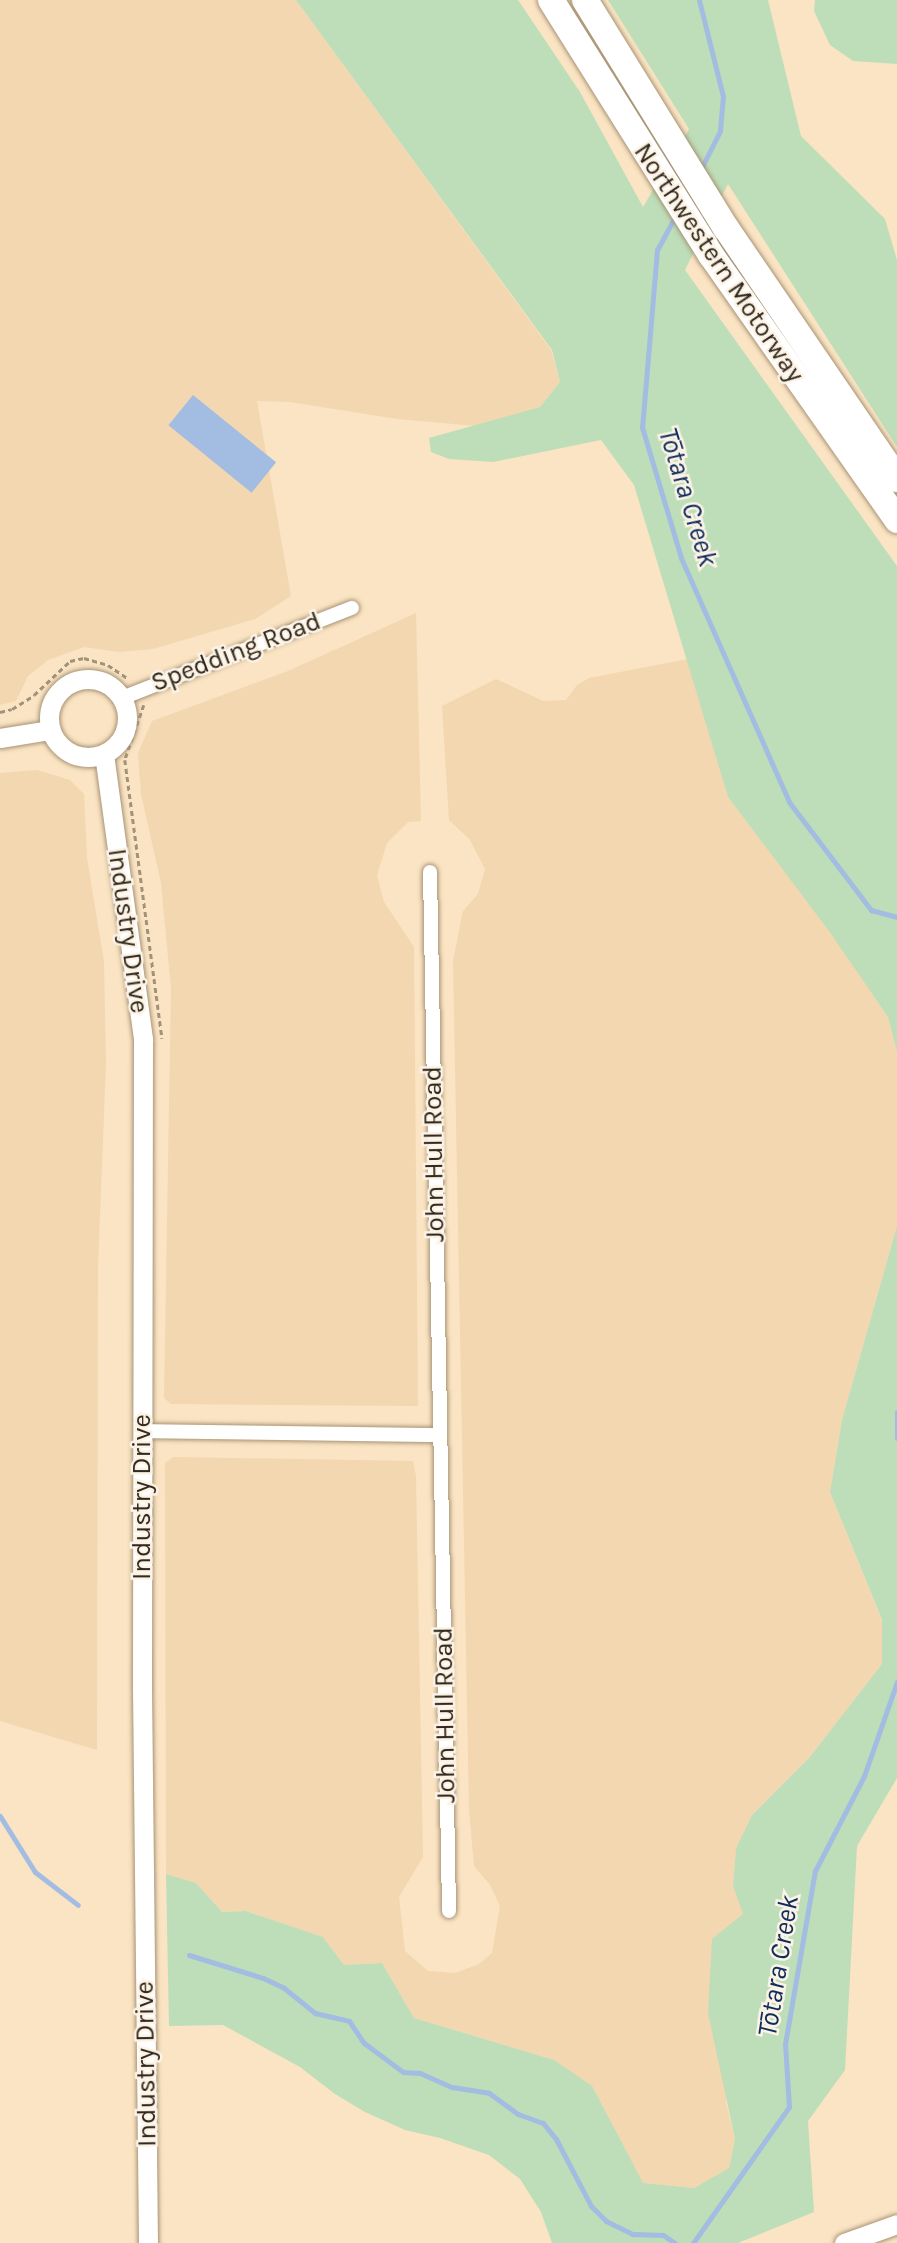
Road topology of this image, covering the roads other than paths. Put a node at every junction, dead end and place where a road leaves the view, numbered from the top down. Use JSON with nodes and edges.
{"nodes":[{"id":1,"x":551,"y":0,"type":"edge"},
{"id":2,"x":585,"y":0,"type":"edge"},
{"id":3,"x":897,"y":479,"type":"edge"},
{"id":4,"x":897,"y":520,"type":"edge"},
{"id":5,"x":352,"y":608,"type":"dead end"},
{"id":6,"x":122,"y":698,"type":"junction"},
{"id":7,"x":50,"y":730,"type":"junction"},
{"id":8,"x":0,"y":737,"type":"edge"},
{"id":9,"x":104,"y":754,"type":"junction"},
{"id":10,"x":430,"y":872,"type":"dead end"},
{"id":11,"x":142,"y":1431,"type":"junction"},
{"id":12,"x":439,"y":1435,"type":"junction"},
{"id":13,"x":449,"y":1911,"type":"dead end"},
{"id":14,"x":897,"y":2224,"type":"edge"},
{"id":15,"x":148,"y":2243,"type":"edge"},
{"id":16,"x":844,"y":2243,"type":"edge"}],
"edges":[{"from":1,"to":4,"type":"highway","name":"Northwestern Motorway"},
{"from":2,"to":3,"type":"highway","name":"Northwestern Motorway"},
{"from":5,"to":6,"type":"street","name":"Spedding Road"},
{"from":6,"to":7,"type":"street"},
{"from":6,"to":9,"type":"street"},
{"from":7,"to":8,"type":"street"},
{"from":7,"to":9,"type":"street"},
{"from":9,"to":11,"type":"street","name":"Industry Drive"},
{"from":10,"to":12,"type":"street","name":"John Hull Road"},
{"from":11,"to":12,"type":"street"},
{"from":11,"to":15,"type":"street","name":"Industry Drive"},
{"from":12,"to":13,"type":"street","name":"John Hull Road"},
{"from":14,"to":16,"type":"street"}]}
